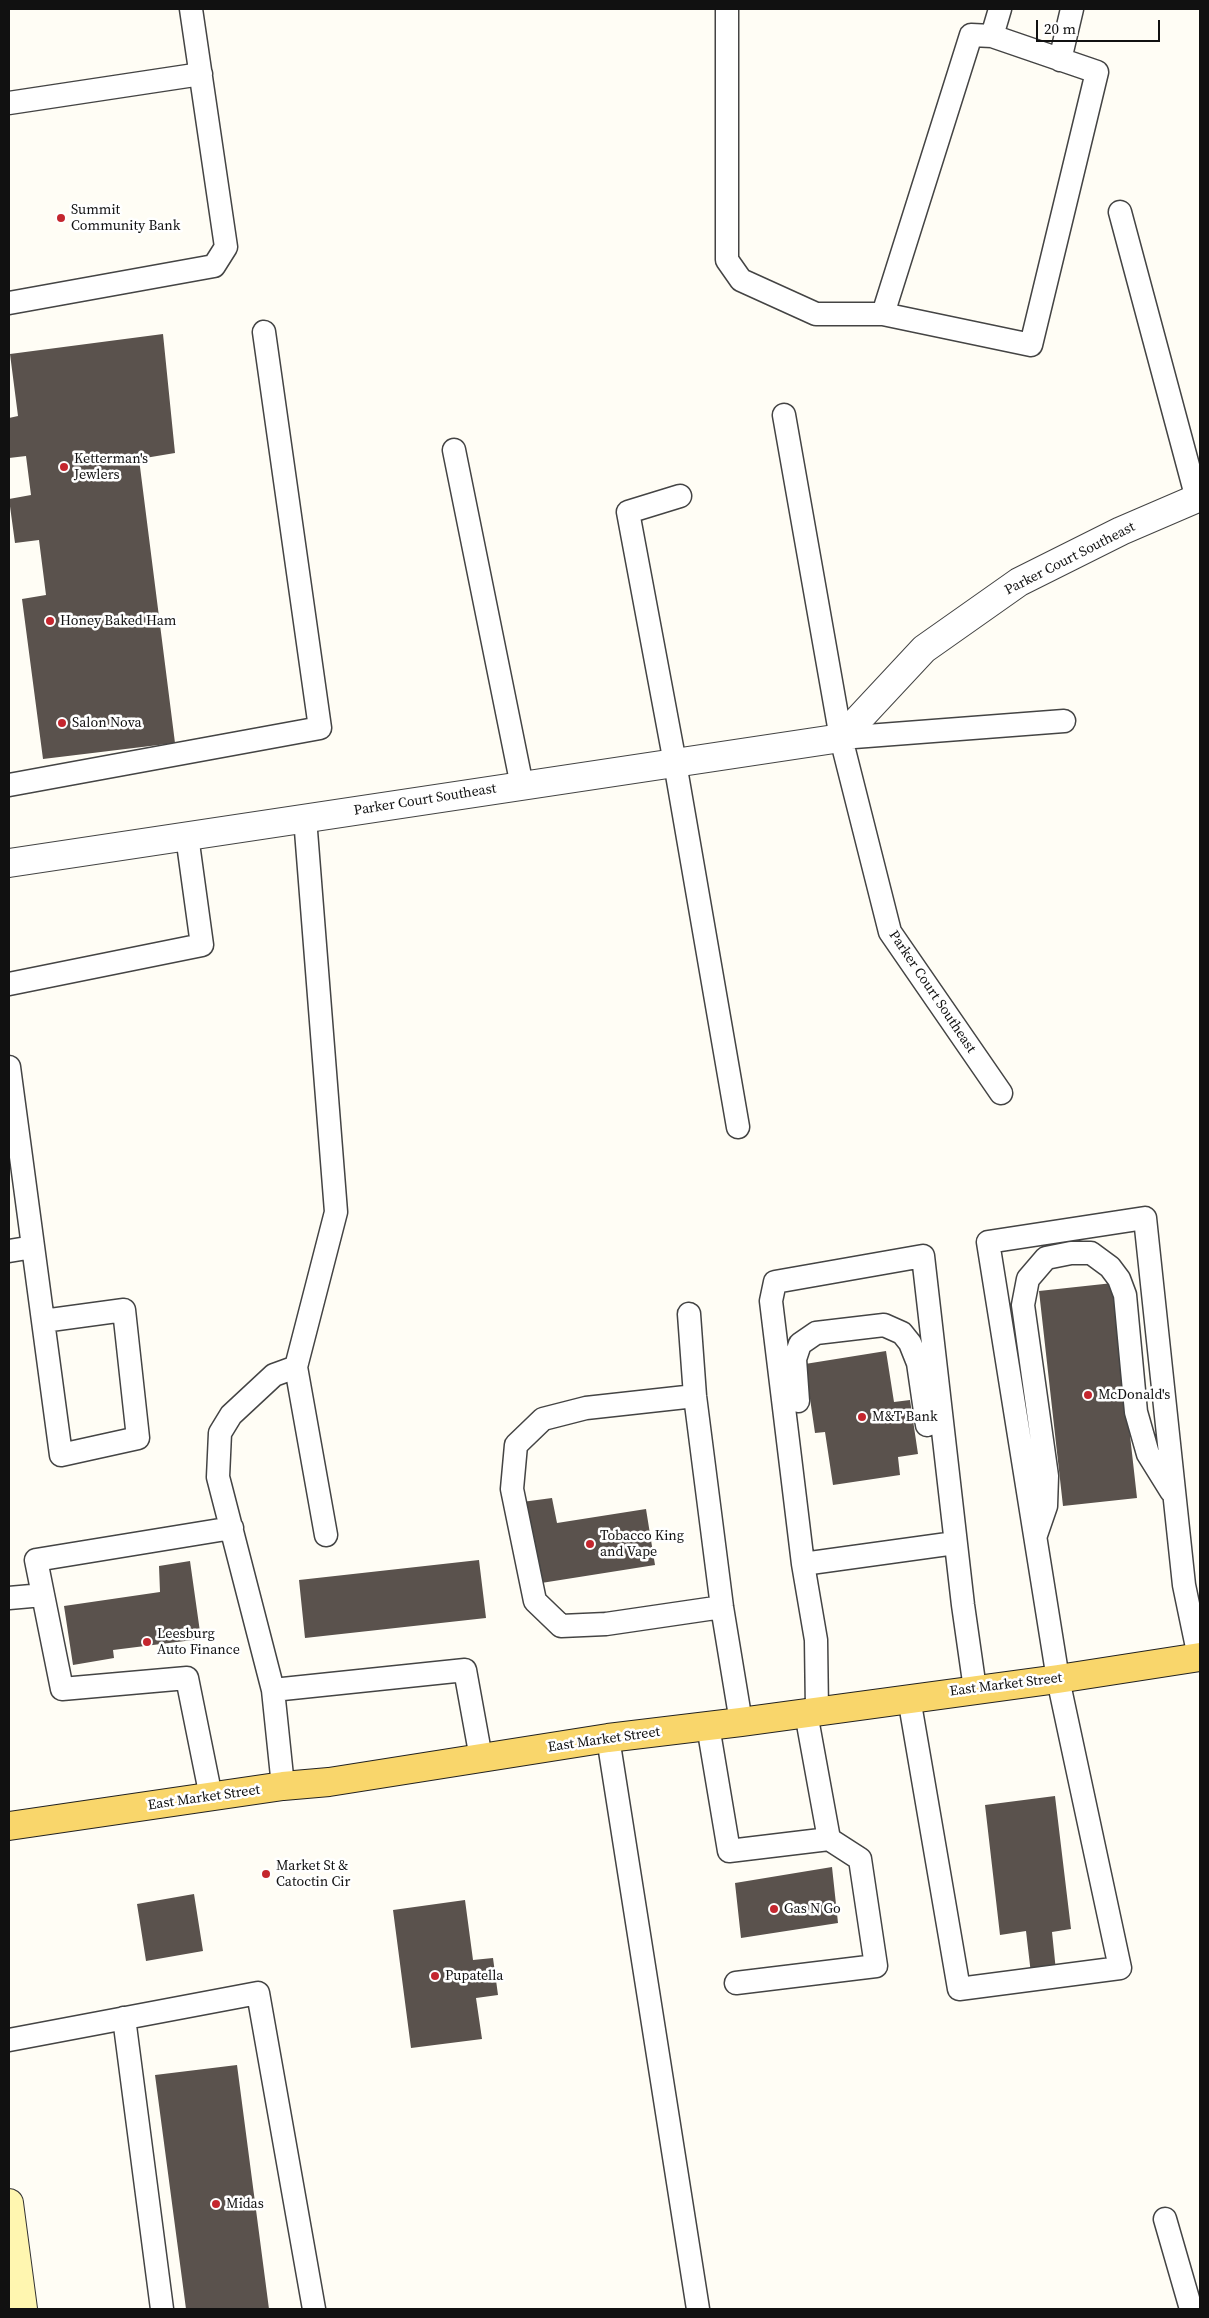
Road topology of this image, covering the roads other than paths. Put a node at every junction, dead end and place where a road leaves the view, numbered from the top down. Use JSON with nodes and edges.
{"nodes":[{"id":1,"x":192,"y":9,"type":"edge"},
{"id":2,"x":727,"y":9,"type":"edge"},
{"id":3,"x":1000,"y":9,"type":"edge"},
{"id":4,"x":1072,"y":9,"type":"edge"},
{"id":5,"x":992,"y":36,"type":"junction"},
{"id":6,"x":1060,"y":60,"type":"junction"},
{"id":7,"x":201,"y":74,"type":"junction"},
{"id":8,"x":9,"y":103,"type":"edge"},
{"id":9,"x":1120,"y":212,"type":"dead end"},
{"id":10,"x":9,"y":303,"type":"edge"},
{"id":11,"x":883,"y":314,"type":"junction"},
{"id":12,"x":264,"y":332,"type":"dead end"},
{"id":13,"x":784,"y":415,"type":"dead end"},
{"id":14,"x":454,"y":450,"type":"dead end"},
{"id":15,"x":680,"y":496,"type":"dead end"},
{"id":16,"x":1199,"y":498,"type":"edge"},
{"id":17,"x":1064,"y":721,"type":"dead end"},
{"id":18,"x":841,"y":738,"type":"junction"},
{"id":19,"x":675,"y":763,"type":"junction"},
{"id":20,"x":9,"y":785,"type":"edge"},
{"id":21,"x":522,"y":786,"type":"junction"},
{"id":22,"x":304,"y":818,"type":"junction"},
{"id":23,"x":187,"y":836,"type":"junction"},
{"id":24,"x":9,"y":863,"type":"edge"},
{"id":25,"x":9,"y":984,"type":"edge"},
{"id":26,"x":9,"y":1067,"type":"edge"},
{"id":27,"x":1001,"y":1093,"type":"dead end"},
{"id":28,"x":738,"y":1128,"type":"dead end"},
{"id":29,"x":33,"y":1247,"type":"junction"},
{"id":30,"x":9,"y":1251,"type":"edge"},
{"id":31,"x":689,"y":1314,"type":"dead end"},
{"id":32,"x":43,"y":1321,"type":"junction"},
{"id":33,"x":296,"y":1367,"type":"junction"},
{"id":34,"x":695,"y":1396,"type":"junction"},
{"id":35,"x":946,"y":1464,"type":"junction"},
{"id":36,"x":792,"y":1470,"type":"junction"},
{"id":37,"x":1174,"y":1496,"type":"junction"},
{"id":38,"x":232,"y":1528,"type":"junction"},
{"id":39,"x":326,"y":1535,"type":"dead end"},
{"id":40,"x":1035,"y":1538,"type":"junction"},
{"id":41,"x":956,"y":1542,"type":"junction"},
{"id":42,"x":803,"y":1564,"type":"junction"},
{"id":43,"x":43,"y":1595,"type":"junction"},
{"id":44,"x":9,"y":1598,"type":"edge"},
{"id":45,"x":722,"y":1606,"type":"junction"},
{"id":46,"x":1200,"y":1657,"type":"edge"},
{"id":47,"x":1058,"y":1679,"type":"junction"},
{"id":48,"x":975,"y":1689,"type":"junction"},
{"id":49,"x":273,"y":1690,"type":"junction"},
{"id":50,"x":909,"y":1698,"type":"junction"},
{"id":51,"x":811,"y":1712,"type":"junction"},
{"id":52,"x":741,"y":1722,"type":"junction"},
{"id":53,"x":708,"y":1726,"type":"junction"},
{"id":54,"x":608,"y":1738,"type":"junction"},
{"id":55,"x":481,"y":1758,"type":"junction"},
{"id":56,"x":283,"y":1786,"type":"junction"},
{"id":57,"x":211,"y":1797,"type":"junction"},
{"id":58,"x":9,"y":1826,"type":"edge"},
{"id":59,"x":829,"y":1838,"type":"junction"},
{"id":60,"x":736,"y":1983,"type":"dead end"},
{"id":61,"x":124,"y":2018,"type":"junction"},
{"id":62,"x":9,"y":2040,"type":"edge"},
{"id":63,"x":9,"y":2202,"type":"edge"},
{"id":64,"x":1165,"y":2219,"type":"dead end"},
{"id":65,"x":12,"y":2244,"type":"edge"},
{"id":66,"x":23,"y":2309,"type":"edge"},
{"id":67,"x":162,"y":2309,"type":"edge"},
{"id":68,"x":314,"y":2309,"type":"edge"},
{"id":69,"x":698,"y":2309,"type":"edge"},
{"id":70,"x":1191,"y":2309,"type":"edge"}],
"edges":[{"from":1,"to":7,"type":"lane"},
{"from":2,"to":11,"type":"lane"},
{"from":3,"to":5,"type":"lane"},
{"from":4,"to":6,"type":"lane"},
{"from":5,"to":6,"type":"lane"},
{"from":5,"to":11,"type":"lane"},
{"from":6,"to":11,"type":"lane"},
{"from":7,"to":8,"type":"lane"},
{"from":7,"to":10,"type":"lane"},
{"from":9,"to":16,"type":"lane"},
{"from":12,"to":20,"type":"lane"},
{"from":13,"to":18,"type":"lane"},
{"from":14,"to":21,"type":"lane"},
{"from":15,"to":19,"type":"lane"},
{"from":16,"to":18,"type":"street","name":"Parker Court Southeast"},
{"from":17,"to":18,"type":"lane","name":"Parker Court Southeast"},
{"from":18,"to":19,"type":"street","name":"Parker Court Southeast"},
{"from":18,"to":27,"type":"lane","name":"Parker Court Southeast"},
{"from":19,"to":21,"type":"street","name":"Parker Court Southeast"},
{"from":19,"to":28,"type":"lane"},
{"from":21,"to":22,"type":"street","name":"Parker Court Southeast"},
{"from":22,"to":23,"type":"street","name":"Parker Court Southeast"},
{"from":22,"to":33,"type":"lane"},
{"from":23,"to":24,"type":"street","name":"Parker Court Southeast"},
{"from":23,"to":25,"type":"lane"},
{"from":26,"to":29,"type":"lane"},
{"from":29,"to":30,"type":"lane"},
{"from":29,"to":32,"type":"lane"},
{"from":31,"to":34,"type":"lane"},
{"from":32,"to":32,"type":"lane"},
{"from":33,"to":38,"type":"lane"},
{"from":33,"to":39,"type":"lane"},
{"from":34,"to":45,"type":"lane"},
{"from":34,"to":45,"type":"lane"},
{"from":35,"to":36,"type":"lane"},
{"from":35,"to":36,"type":"lane"},
{"from":35,"to":41,"type":"lane"},
{"from":36,"to":42,"type":"lane"},
{"from":37,"to":40,"type":"lane"},
{"from":37,"to":40,"type":"lane"},
{"from":37,"to":46,"type":"lane"},
{"from":38,"to":43,"type":"lane"},
{"from":38,"to":49,"type":"lane"},
{"from":40,"to":47,"type":"lane"},
{"from":41,"to":42,"type":"lane"},
{"from":41,"to":48,"type":"lane"},
{"from":42,"to":51,"type":"lane"},
{"from":43,"to":44,"type":"lane"},
{"from":43,"to":57,"type":"lane"},
{"from":45,"to":52,"type":"lane"},
{"from":46,"to":47,"type":"main road","name":"East Market Street"},
{"from":47,"to":48,"type":"main road","name":"East Market Street"},
{"from":47,"to":50,"type":"lane"},
{"from":48,"to":50,"type":"main road","name":"East Market Street"},
{"from":49,"to":55,"type":"lane"},
{"from":49,"to":56,"type":"lane"},
{"from":50,"to":51,"type":"main road","name":"East Market Street"},
{"from":51,"to":52,"type":"main road","name":"East Market Street"},
{"from":51,"to":59,"type":"lane"},
{"from":52,"to":53,"type":"main road","name":"East Market Street"},
{"from":53,"to":54,"type":"main road","name":"East Market Street"},
{"from":53,"to":59,"type":"lane"},
{"from":54,"to":55,"type":"main road","name":"East Market Street"},
{"from":54,"to":69,"type":"lane"},
{"from":55,"to":56,"type":"main road","name":"East Market Street"},
{"from":56,"to":57,"type":"main road","name":"East Market Street"},
{"from":57,"to":58,"type":"main road","name":"East Market Street"},
{"from":59,"to":60,"type":"lane"},
{"from":61,"to":62,"type":"lane"},
{"from":61,"to":67,"type":"lane"},
{"from":61,"to":68,"type":"lane"},
{"from":63,"to":65,"type":"main road"},
{"from":64,"to":70,"type":"lane"},
{"from":65,"to":66,"type":"main road"}]}
